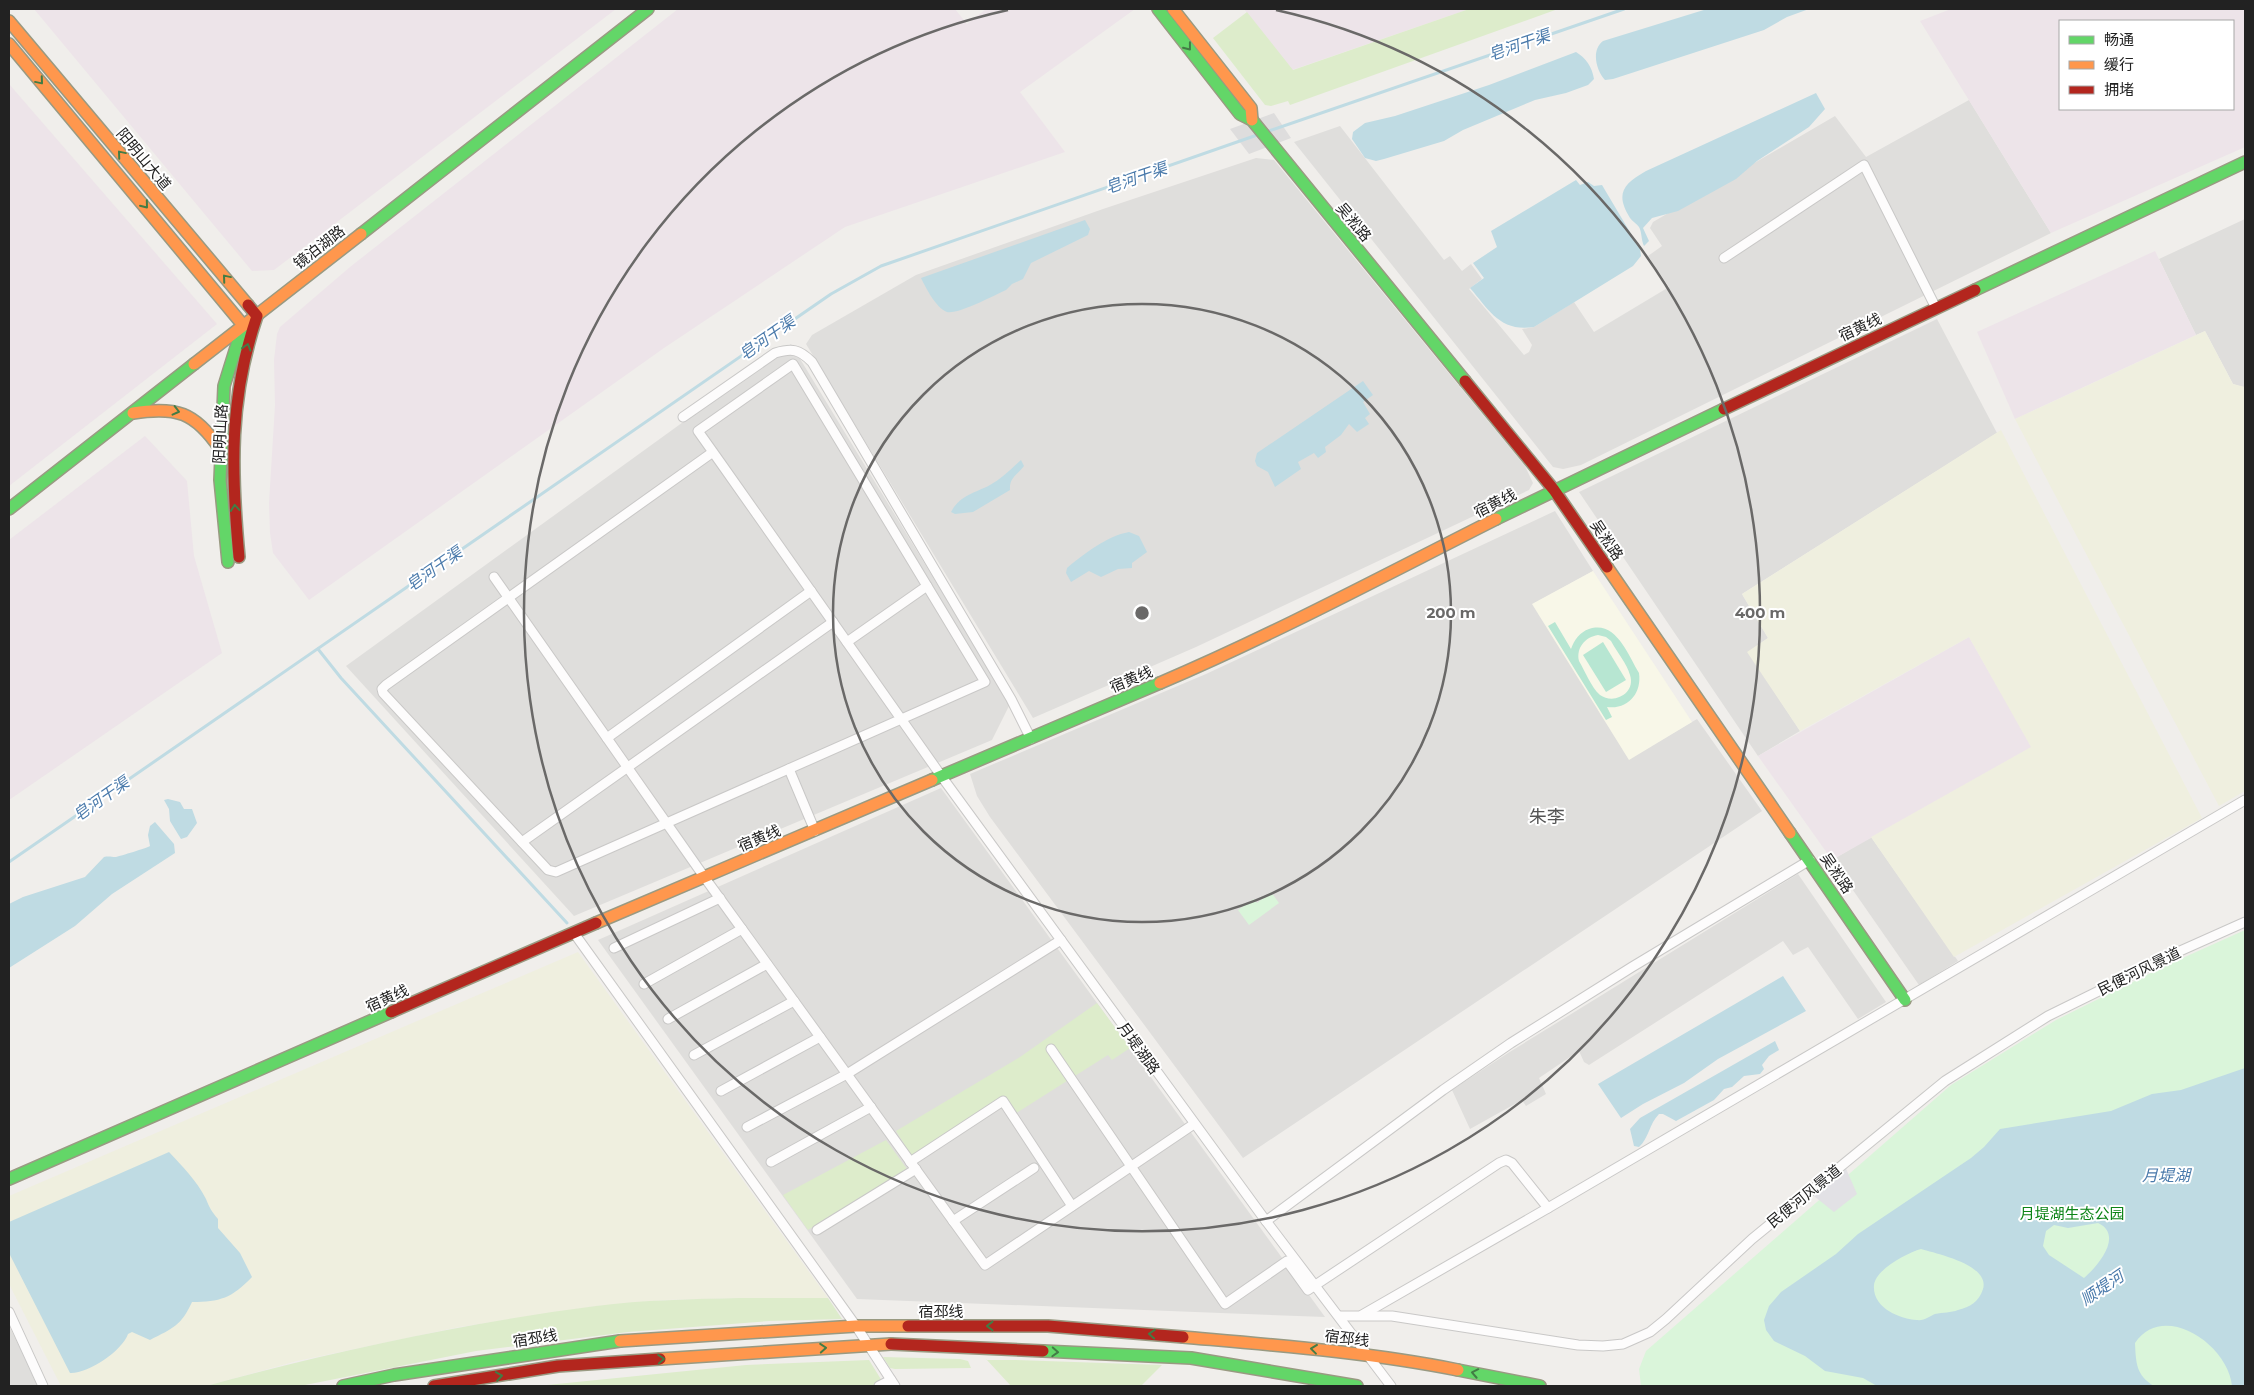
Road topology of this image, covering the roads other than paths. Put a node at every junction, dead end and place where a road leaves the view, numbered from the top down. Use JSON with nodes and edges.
{"nodes":[{"id":1,"x":648,"y":9,"type":"edge"},
{"id":2,"x":1158,"y":9,"type":"edge"},
{"id":3,"x":1173,"y":9,"type":"edge"},
{"id":4,"x":9,"y":21,"type":"edge"},
{"id":5,"x":9,"y":44,"type":"edge"},
{"id":6,"x":1252,"y":120,"type":"junction"},
{"id":7,"x":2245,"y":162,"type":"edge"},
{"id":8,"x":1724,"y":258,"type":"dead end"},
{"id":9,"x":1936,"y":308,"type":"junction"},
{"id":10,"x":257,"y":316,"type":"junction"},
{"id":11,"x":243,"y":326,"type":"junction"},
{"id":12,"x":128,"y":414,"type":"junction"},
{"id":13,"x":684,"y":417,"type":"dead end"},
{"id":14,"x":220,"y":449,"type":"junction"},
{"id":15,"x":714,"y":452,"type":"junction"},
{"id":16,"x":1554,"y":490,"type":"junction"},
{"id":17,"x":9,"y":509,"type":"edge"},
{"id":18,"x":239,"y":556,"type":"dead end"},
{"id":19,"x":228,"y":562,"type":"dead end"},
{"id":20,"x":935,"y":569,"type":"junction"},
{"id":21,"x":494,"y":577,"type":"dead end"},
{"id":22,"x":925,"y":582,"type":"junction"},
{"id":23,"x":811,"y":592,"type":"junction"},
{"id":24,"x":508,"y":597,"type":"junction"},
{"id":25,"x":833,"y":622,"type":"junction"},
{"id":26,"x":847,"y":642,"type":"junction"},
{"id":27,"x":901,"y":719,"type":"junction"},
{"id":28,"x":607,"y":738,"type":"junction"},
{"id":29,"x":1031,"y":738,"type":"junction"},
{"id":30,"x":628,"y":767,"type":"junction"},
{"id":31,"x":789,"y":769,"type":"junction"},
{"id":32,"x":942,"y":777,"type":"junction"},
{"id":33,"x":2245,"y":800,"type":"edge"},
{"id":34,"x":667,"y":823,"type":"junction"},
{"id":35,"x":815,"y":831,"type":"junction"},
{"id":36,"x":522,"y":842,"type":"junction"},
{"id":37,"x":1810,"y":860,"type":"junction"},
{"id":38,"x":705,"y":878,"type":"junction"},
{"id":39,"x":720,"y":898,"type":"junction"},
{"id":40,"x":2245,"y":922,"type":"edge"},
{"id":41,"x":742,"y":930,"type":"junction"},
{"id":42,"x":574,"y":933,"type":"junction"},
{"id":43,"x":1061,"y":940,"type":"junction"},
{"id":44,"x":614,"y":948,"type":"dead end"},
{"id":45,"x":768,"y":964,"type":"junction"},
{"id":46,"x":644,"y":984,"type":"dead end"},
{"id":47,"x":1905,"y":1000,"type":"junction"},
{"id":48,"x":794,"y":1001,"type":"junction"},
{"id":49,"x":668,"y":1019,"type":"dead end"},
{"id":50,"x":820,"y":1037,"type":"junction"},
{"id":51,"x":1051,"y":1049,"type":"dead end"},
{"id":52,"x":694,"y":1056,"type":"dead end"},
{"id":53,"x":847,"y":1074,"type":"junction"},
{"id":54,"x":721,"y":1090,"type":"dead end"},
{"id":55,"x":871,"y":1107,"type":"junction"},
{"id":56,"x":1194,"y":1124,"type":"junction"},
{"id":57,"x":747,"y":1127,"type":"dead end"},
{"id":58,"x":771,"y":1162,"type":"dead end"},
{"id":59,"x":913,"y":1166,"type":"junction"},
{"id":60,"x":1130,"y":1167,"type":"junction"},
{"id":61,"x":1034,"y":1168,"type":"dead end"},
{"id":62,"x":9,"y":1179,"type":"edge"},
{"id":63,"x":1072,"y":1206,"type":"junction"},
{"id":64,"x":1548,"y":1208,"type":"junction"},
{"id":65,"x":954,"y":1221,"type":"junction"},
{"id":66,"x":1266,"y":1221,"type":"junction"},
{"id":67,"x":816,"y":1230,"type":"dead end"},
{"id":68,"x":1315,"y":1285,"type":"junction"},
{"id":69,"x":9,"y":1312,"type":"edge"},
{"id":70,"x":1339,"y":1316,"type":"junction"},
{"id":71,"x":1360,"y":1316,"type":"junction"},
{"id":72,"x":856,"y":1326,"type":"junction"},
{"id":73,"x":867,"y":1345,"type":"junction"},
{"id":74,"x":1370,"y":1356,"type":"junction"},
{"id":75,"x":893,"y":1383,"type":"edge"},
{"id":76,"x":43,"y":1386,"type":"edge"},
{"id":77,"x":343,"y":1386,"type":"edge"},
{"id":78,"x":434,"y":1386,"type":"edge"},
{"id":79,"x":879,"y":1386,"type":"edge"},
{"id":80,"x":1357,"y":1386,"type":"edge"},
{"id":81,"x":1391,"y":1386,"type":"edge"},
{"id":82,"x":1540,"y":1386,"type":"edge"}],
"edges":[{"from":1,"to":10,"type":"main road","name":"镜泊湖路"},
{"from":2,"to":6,"type":"main road","name":"吴淞路","one_way":true},
{"from":3,"to":6,"type":"main road","name":"吴淞路"},
{"from":10,"to":4,"type":"main road","name":"阳明山大道","one_way":true},
{"from":5,"to":11,"type":"main road","name":"阳明山大道","one_way":true},
{"from":6,"to":16,"type":"main road","name":"吴淞路"},
{"from":7,"to":9,"type":"main road","name":"宿黄线"},
{"from":8,"to":9,"type":"street"},
{"from":9,"to":16,"type":"main road","name":"宿黄线"},
{"from":10,"to":11,"type":"main road","name":"镜泊湖路"},
{"from":18,"to":10,"type":"main road","name":"阳明山路","one_way":true},
{"from":11,"to":12,"type":"main road","name":"镜泊湖路"},
{"from":11,"to":14,"type":"main road","name":"阳明山路"},
{"from":12,"to":14,"type":"main road","one_way":true},
{"from":12,"to":17,"type":"main road","name":"镜泊湖路"},
{"from":13,"to":20,"type":"street"},
{"from":14,"to":19,"type":"main road","name":"阳明山路"},
{"from":15,"to":22,"type":"street","name":"月堤湖路"},
{"from":15,"to":23,"type":"street","name":"月堤湖路"},
{"from":15,"to":24,"type":"street"},
{"from":16,"to":29,"type":"main road","name":"宿黄线"},
{"from":16,"to":37,"type":"main road","name":"吴淞路"},
{"from":20,"to":22,"type":"street"},
{"from":20,"to":29,"type":"street"},
{"from":21,"to":24,"type":"street"},
{"from":22,"to":26,"type":"street"},
{"from":22,"to":27,"type":"street"},
{"from":23,"to":25,"type":"street","name":"月堤湖路"},
{"from":23,"to":28,"type":"street"},
{"from":24,"to":28,"type":"street"},
{"from":24,"to":36,"type":"street"},
{"from":25,"to":26,"type":"street","name":"月堤湖路"},
{"from":25,"to":30,"type":"street"},
{"from":26,"to":27,"type":"street","name":"月堤湖路"},
{"from":27,"to":31,"type":"street"},
{"from":27,"to":32,"type":"street","name":"月堤湖路"},
{"from":28,"to":30,"type":"street"},
{"from":29,"to":32,"type":"main road","name":"宿黄线"},
{"from":30,"to":34,"type":"street"},
{"from":30,"to":36,"type":"street"},
{"from":31,"to":34,"type":"street"},
{"from":31,"to":35,"type":"street"},
{"from":32,"to":35,"type":"main road","name":"宿黄线"},
{"from":32,"to":43,"type":"street","name":"月堤湖路"},
{"from":33,"to":47,"type":"street"},
{"from":34,"to":36,"type":"street"},
{"from":34,"to":38,"type":"street"},
{"from":35,"to":38,"type":"main road","name":"宿黄线"},
{"from":37,"to":47,"type":"main road","name":"吴淞路"},
{"from":37,"to":66,"type":"street"},
{"from":38,"to":39,"type":"street"},
{"from":38,"to":42,"type":"main road","name":"宿黄线"},
{"from":39,"to":41,"type":"street"},
{"from":39,"to":44,"type":"street"},
{"from":40,"to":71,"type":"street","name":"民便河风景道"},
{"from":41,"to":45,"type":"street"},
{"from":41,"to":46,"type":"street"},
{"from":42,"to":62,"type":"main road","name":"宿黄线"},
{"from":42,"to":72,"type":"street"},
{"from":43,"to":53,"type":"street"},
{"from":43,"to":56,"type":"street","name":"月堤湖路"},
{"from":45,"to":48,"type":"street"},
{"from":45,"to":49,"type":"street"},
{"from":47,"to":64,"type":"street"},
{"from":48,"to":50,"type":"street"},
{"from":48,"to":52,"type":"street"},
{"from":50,"to":53,"type":"street"},
{"from":50,"to":54,"type":"street"},
{"from":51,"to":60,"type":"street"},
{"from":53,"to":55,"type":"street"},
{"from":53,"to":57,"type":"street"},
{"from":55,"to":58,"type":"street"},
{"from":55,"to":59,"type":"street"},
{"from":56,"to":60,"type":"street"},
{"from":56,"to":66,"type":"street","name":"月堤湖路"},
{"from":59,"to":63,"type":"street"},
{"from":59,"to":65,"type":"street"},
{"from":59,"to":67,"type":"street"},
{"from":60,"to":63,"type":"street"},
{"from":60,"to":68,"type":"street"},
{"from":61,"to":65,"type":"street"},
{"from":63,"to":65,"type":"street"},
{"from":64,"to":68,"type":"street"},
{"from":64,"to":71,"type":"street"},
{"from":66,"to":68,"type":"street","name":"月堤湖路"},
{"from":68,"to":70,"type":"street","name":"月堤湖路"},
{"from":69,"to":76,"type":"street"},
{"from":70,"to":71,"type":"street","name":"民便河风景道"},
{"from":70,"to":74,"type":"street","name":"月堤湖路"},
{"from":72,"to":73,"type":"street"},
{"from":74,"to":72,"type":"main road","name":"宿邳线","one_way":true},
{"from":72,"to":77,"type":"main road","name":"宿邳线"},
{"from":73,"to":75,"type":"street"},
{"from":78,"to":73,"type":"main road","one_way":true},
{"from":73,"to":80,"type":"main road","one_way":true},
{"from":74,"to":81,"type":"street","name":"月堤湖路"},
{"from":82,"to":74,"type":"main road","name":"宿邳线","one_way":true},
{"from":75,"to":79,"type":"street"}]}
